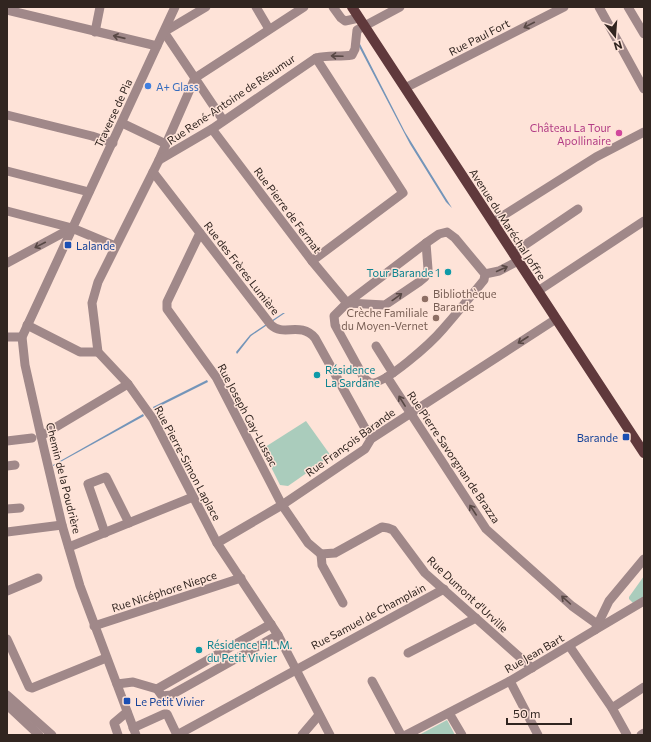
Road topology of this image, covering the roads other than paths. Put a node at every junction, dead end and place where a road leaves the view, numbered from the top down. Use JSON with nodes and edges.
{"nodes":[{"id":1,"x":100,"y":7,"type":"edge"},
{"id":2,"x":175,"y":7,"type":"edge"},
{"id":3,"x":206,"y":7,"type":"edge"},
{"id":4,"x":256,"y":7,"type":"edge"},
{"id":5,"x":304,"y":7,"type":"edge"},
{"id":6,"x":333,"y":7,"type":"edge"},
{"id":7,"x":352,"y":7,"type":"edge"},
{"id":8,"x":400,"y":7,"type":"edge"},
{"id":9,"x":564,"y":7,"type":"edge"},
{"id":10,"x":599,"y":7,"type":"edge"},
{"id":11,"x":628,"y":7,"type":"edge"},
{"id":12,"x":7,"y":10,"type":"edge"},
{"id":13,"x":362,"y":22,"type":"junction"},
{"id":14,"x":269,"y":29,"type":"junction"},
{"id":15,"x":95,"y":32,"type":"junction"},
{"id":16,"x":164,"y":32,"type":"junction"},
{"id":17,"x":644,"y":34,"type":"edge"},
{"id":18,"x":157,"y":46,"type":"junction"},
{"id":19,"x":316,"y":58,"type":"junction"},
{"id":20,"x":196,"y":78,"type":"junction"},
{"id":21,"x":405,"y":88,"type":"junction"},
{"id":22,"x":644,"y":89,"type":"edge"},
{"id":23,"x":7,"y":115,"type":"edge"},
{"id":24,"x":223,"y":120,"type":"junction"},
{"id":25,"x":122,"y":123,"type":"junction"},
{"id":26,"x":212,"y":129,"type":"junction"},
{"id":27,"x":644,"y":132,"type":"edge"},
{"id":28,"x":113,"y":143,"type":"junction"},
{"id":29,"x":166,"y":144,"type":"junction"},
{"id":30,"x":159,"y":160,"type":"junction"},
{"id":31,"x":7,"y":171,"type":"edge"},
{"id":32,"x":153,"y":172,"type":"junction"},
{"id":33,"x":89,"y":192,"type":"junction"},
{"id":34,"x":578,"y":209,"type":"dead end"},
{"id":35,"x":7,"y":211,"type":"edge"},
{"id":36,"x":644,"y":221,"type":"edge"},
{"id":37,"x":493,"y":222,"type":"junction"},
{"id":38,"x":72,"y":228,"type":"junction"},
{"id":39,"x":200,"y":233,"type":"junction"},
{"id":40,"x":426,"y":243,"type":"junction"},
{"id":41,"x":115,"y":246,"type":"junction"},
{"id":42,"x":7,"y":253,"type":"edge"},
{"id":43,"x":18,"y":256,"type":"junction"},
{"id":44,"x":516,"y":257,"type":"junction"},
{"id":45,"x":312,"y":261,"type":"junction"},
{"id":46,"x":7,"y":263,"type":"edge"},
{"id":47,"x":485,"y":277,"type":"junction"},
{"id":48,"x":538,"y":291,"type":"junction"},
{"id":49,"x":347,"y":303,"type":"junction"},
{"id":50,"x":556,"y":319,"type":"junction"},
{"id":51,"x":27,"y":325,"type":"junction"},
{"id":52,"x":7,"y":337,"type":"edge"},
{"id":53,"x":22,"y":337,"type":"junction"},
{"id":54,"x":376,"y":346,"type":"dead end"},
{"id":55,"x":98,"y":352,"type":"junction"},
{"id":56,"x":390,"y":375,"type":"junction"},
{"id":57,"x":128,"y":384,"type":"junction"},
{"id":58,"x":410,"y":414,"type":"junction"},
{"id":59,"x":36,"y":437,"type":"junction"},
{"id":60,"x":371,"y":439,"type":"junction"},
{"id":61,"x":7,"y":441,"type":"edge"},
{"id":62,"x":644,"y":453,"type":"edge"},
{"id":63,"x":193,"y":497,"type":"junction"},
{"id":64,"x":282,"y":505,"type":"junction"},
{"id":65,"x":20,"y":508,"type":"dead end"},
{"id":66,"x":7,"y":509,"type":"edge"},
{"id":67,"x":129,"y":523,"type":"junction"},
{"id":68,"x":62,"y":525,"type":"junction"},
{"id":69,"x":7,"y":532,"type":"edge"},
{"id":70,"x":105,"y":532,"type":"junction"},
{"id":71,"x":217,"y":544,"type":"junction"},
{"id":72,"x":69,"y":547,"type":"junction"},
{"id":73,"x":321,"y":554,"type":"junction"},
{"id":74,"x":644,"y":559,"type":"edge"},
{"id":75,"x":38,"y":578,"type":"dead end"},
{"id":76,"x":242,"y":578,"type":"junction"},
{"id":77,"x":444,"y":589,"type":"junction"},
{"id":78,"x":7,"y":591,"type":"edge"},
{"id":79,"x":644,"y":601,"type":"edge"},
{"id":80,"x":343,"y":603,"type":"dead end"},
{"id":81,"x":476,"y":618,"type":"junction"},
{"id":82,"x":271,"y":624,"type":"junction"},
{"id":83,"x":94,"y":626,"type":"junction"},
{"id":84,"x":596,"y":627,"type":"junction"},
{"id":85,"x":278,"y":635,"type":"junction"},
{"id":86,"x":7,"y":638,"type":"edge"},
{"id":87,"x":570,"y":647,"type":"junction"},
{"id":88,"x":408,"y":654,"type":"dead end"},
{"id":89,"x":106,"y":658,"type":"junction"},
{"id":90,"x":296,"y":668,"type":"junction"},
{"id":91,"x":532,"y":668,"type":"junction"},
{"id":92,"x":372,"y":680,"type":"dead end"},
{"id":93,"x":510,"y":681,"type":"junction"},
{"id":94,"x":116,"y":684,"type":"junction"},
{"id":95,"x":644,"y":688,"type":"edge"},
{"id":96,"x":157,"y":689,"type":"junction"},
{"id":97,"x":7,"y":696,"type":"edge"},
{"id":98,"x":7,"y":701,"type":"edge"},
{"id":99,"x":7,"y":706,"type":"edge"},
{"id":100,"x":612,"y":708,"type":"junction"},
{"id":101,"x":127,"y":712,"type":"junction"},
{"id":102,"x":449,"y":713,"type":"junction"},
{"id":103,"x":319,"y":715,"type":"junction"},
{"id":104,"x":41,"y":731,"type":"edge"},
{"id":105,"x":135,"y":731,"type":"edge"},
{"id":106,"x":644,"y":733,"type":"edge"},
{"id":107,"x":52,"y":735,"type":"edge"},
{"id":108,"x":118,"y":735,"type":"edge"},
{"id":109,"x":177,"y":735,"type":"edge"},
{"id":110,"x":302,"y":735,"type":"edge"},
{"id":111,"x":330,"y":735,"type":"edge"},
{"id":112,"x":401,"y":735,"type":"edge"},
{"id":113,"x":406,"y":735,"type":"edge"},
{"id":114,"x":462,"y":735,"type":"edge"},
{"id":115,"x":538,"y":735,"type":"edge"},
{"id":116,"x":627,"y":735,"type":"edge"},
{"id":117,"x":641,"y":735,"type":"edge"}],
"edges":[{"from":1,"to":15,"type":"street"},
{"from":2,"to":16,"type":"street","name":"Traverse de Pia"},
{"from":3,"to":16,"type":"street"},
{"from":4,"to":14,"type":"street"},
{"from":5,"to":14,"type":"street"},
{"from":6,"to":13,"type":"street"},
{"from":7,"to":13,"type":"main road","name":"Avenue du Maréchal Joffre"},
{"from":8,"to":13,"type":"street"},
{"from":9,"to":21,"type":"street","name":"Rue Paul Fort","one_way":true},
{"from":10,"to":22,"type":"street"},
{"from":11,"to":17,"type":"street"},
{"from":12,"to":15,"type":"street"},
{"from":13,"to":19,"type":"street","name":"Rue René-Antoine de Réaumur","one_way":true},
{"from":13,"to":21,"type":"main road","name":"Avenue du Maréchal Joffre"},
{"from":14,"to":20,"type":"street"},
{"from":18,"to":15,"type":"street","one_way":true},
{"from":16,"to":18,"type":"street","name":"Traverse de Pia"},
{"from":16,"to":20,"type":"street"},
{"from":18,"to":25,"type":"street","name":"Traverse de Pia"},
{"from":19,"to":24,"type":"street","name":"Rue René-Antoine de Réaumur"},
{"from":19,"to":45,"type":"street"},
{"from":20,"to":24,"type":"street"},
{"from":20,"to":29,"type":"street"},
{"from":21,"to":37,"type":"main road","name":"Avenue du Maréchal Joffre"},
{"from":23,"to":28,"type":"street"},
{"from":24,"to":26,"type":"street","name":"Rue René-Antoine de Réaumur"},
{"from":25,"to":28,"type":"street","name":"Traverse de Pia"},
{"from":25,"to":29,"type":"street"},
{"from":26,"to":30,"type":"street","name":"Rue René-Antoine de Réaumur"},
{"from":26,"to":45,"type":"street","name":"Rue Pierre de Fermat"},
{"from":27,"to":37,"type":"street"},
{"from":28,"to":33,"type":"street","name":"Traverse de Pia"},
{"from":29,"to":30,"type":"street"},
{"from":30,"to":32,"type":"street"},
{"from":31,"to":33,"type":"street"},
{"from":32,"to":39,"type":"street","name":"Rue des Frères Lumière"},
{"from":32,"to":41,"type":"street"},
{"from":33,"to":38,"type":"street","name":"Traverse de Pia"},
{"from":34,"to":44,"type":"street"},
{"from":35,"to":38,"type":"street"},
{"from":36,"to":48,"type":"street"},
{"from":37,"to":44,"type":"main road","name":"Avenue du Maréchal Joffre"},
{"from":38,"to":41,"type":"street"},
{"from":38,"to":43,"type":"street","one_way":true},
{"from":38,"to":51,"type":"street","name":"Chemin de la Poudrière"},
{"from":39,"to":60,"type":"street","name":"Rue des Frères Lumière"},
{"from":39,"to":64,"type":"street","name":"Rue Joseph Gay-Lussac"},
{"from":40,"to":47,"type":"street"},
{"from":40,"to":49,"type":"street"},
{"from":49,"to":40,"type":"street","one_way":true},
{"from":41,"to":55,"type":"street"},
{"from":42,"to":43,"type":"street"},
{"from":43,"to":46,"type":"street"},
{"from":47,"to":44,"type":"street","one_way":true},
{"from":44,"to":48,"type":"main road","name":"Avenue du Maréchal Joffre"},
{"from":45,"to":49,"type":"street","name":"Rue Pierre de Fermat"},
{"from":47,"to":56,"type":"street"},
{"from":48,"to":50,"type":"main road","name":"Avenue du Maréchal Joffre"},
{"from":49,"to":56,"type":"street"},
{"from":50,"to":58,"type":"street","name":"Rue François Barande","one_way":true},
{"from":50,"to":62,"type":"main road","name":"Avenue du Maréchal Joffre"},
{"from":51,"to":53,"type":"street","name":"Chemin de la Poudrière"},
{"from":51,"to":55,"type":"street"},
{"from":52,"to":53,"type":"street"},
{"from":53,"to":59,"type":"street","name":"Chemin de la Poudrière"},
{"from":54,"to":56,"type":"street","name":"Rue Pierre Savorgnan de Brazza"},
{"from":55,"to":57,"type":"street","name":"Rue Pierre-Simon Laplace"},
{"from":58,"to":56,"type":"street","name":"Rue Pierre Savorgnan de Brazza","one_way":true},
{"from":57,"to":59,"type":"street"},
{"from":57,"to":63,"type":"street","name":"Rue Pierre-Simon Laplace"},
{"from":58,"to":60,"type":"street","name":"Rue François Barande"},
{"from":84,"to":58,"type":"street","name":"Rue Pierre Savorgnan de Brazza","one_way":true},
{"from":59,"to":61,"type":"street"},
{"from":59,"to":68,"type":"street","name":"Chemin de la Poudrière"},
{"from":60,"to":64,"type":"street","name":"Rue François Barande"},
{"from":63,"to":67,"type":"street"},
{"from":63,"to":71,"type":"street","name":"Rue Pierre-Simon Laplace"},
{"from":64,"to":71,"type":"street","name":"Rue François Barande"},
{"from":64,"to":73,"type":"street"},
{"from":65,"to":66,"type":"street"},
{"from":67,"to":70,"type":"street"},
{"from":67,"to":70,"type":"street"},
{"from":68,"to":69,"type":"street"},
{"from":68,"to":72,"type":"street","name":"Chemin de la Poudrière"},
{"from":70,"to":72,"type":"street"},
{"from":71,"to":76,"type":"street","name":"Rue Pierre-Simon Laplace"},
{"from":72,"to":83,"type":"street","name":"Chemin de la Poudrière"},
{"from":73,"to":77,"type":"street","name":"Rue Dumont d'Urville"},
{"from":73,"to":80,"type":"street"},
{"from":74,"to":84,"type":"street","name":"Rue Jean Bart"},
{"from":75,"to":78,"type":"street"},
{"from":76,"to":82,"type":"street","name":"Rue Pierre-Simon Laplace"},
{"from":76,"to":83,"type":"street","name":"Rue Nicéphore Niepce"},
{"from":77,"to":81,"type":"street","name":"Rue Dumont d'Urville"},
{"from":77,"to":90,"type":"street","name":"Rue Samuel de Champlain"},
{"from":79,"to":84,"type":"street"},
{"from":81,"to":88,"type":"street"},
{"from":81,"to":91,"type":"street","name":"Rue Dumont d'Urville"},
{"from":82,"to":85,"type":"street","name":"Rue Pierre-Simon Laplace"},
{"from":82,"to":96,"type":"street"},
{"from":83,"to":89,"type":"street","name":"Chemin de la Poudrière"},
{"from":84,"to":87,"type":"street","name":"Rue Jean Bart"},
{"from":85,"to":90,"type":"street","name":"Rue Pierre-Simon Laplace"},
{"from":85,"to":96,"type":"street"},
{"from":86,"to":89,"type":"street"},
{"from":87,"to":91,"type":"street","name":"Rue Jean Bart"},
{"from":87,"to":100,"type":"street"},
{"from":89,"to":94,"type":"street","name":"Chemin de la Poudrière"},
{"from":90,"to":103,"type":"street","name":"Rue Pierre-Simon Laplace"},
{"from":90,"to":109,"type":"street","name":"Rue Samuel de Champlain"},
{"from":91,"to":93,"type":"street","name":"Rue Jean Bart"},
{"from":92,"to":112,"type":"street"},
{"from":93,"to":102,"type":"street","name":"Rue Jean Bart"},
{"from":93,"to":115,"type":"street"},
{"from":94,"to":96,"type":"street"},
{"from":94,"to":101,"type":"street","name":"Chemin de la Poudrière"},
{"from":95,"to":100,"type":"street"},
{"from":97,"to":104,"type":"street"},
{"from":98,"to":104,"type":"street"},
{"from":99,"to":104,"type":"street"},
{"from":100,"to":116,"type":"street"},
{"from":101,"to":105,"type":"street","name":"Chemin de la Poudrière"},
{"from":101,"to":108,"type":"street"},
{"from":102,"to":113,"type":"street","name":"Rue Jean Bart"},
{"from":102,"to":114,"type":"street"},
{"from":103,"to":110,"type":"street"},
{"from":103,"to":111,"type":"street","name":"Rue Pierre-Simon Laplace"},
{"from":104,"to":107,"type":"street"},
{"from":105,"to":109,"type":"street","name":"Rue Samuel de Champlain"},
{"from":106,"to":117,"type":"street"}]}
